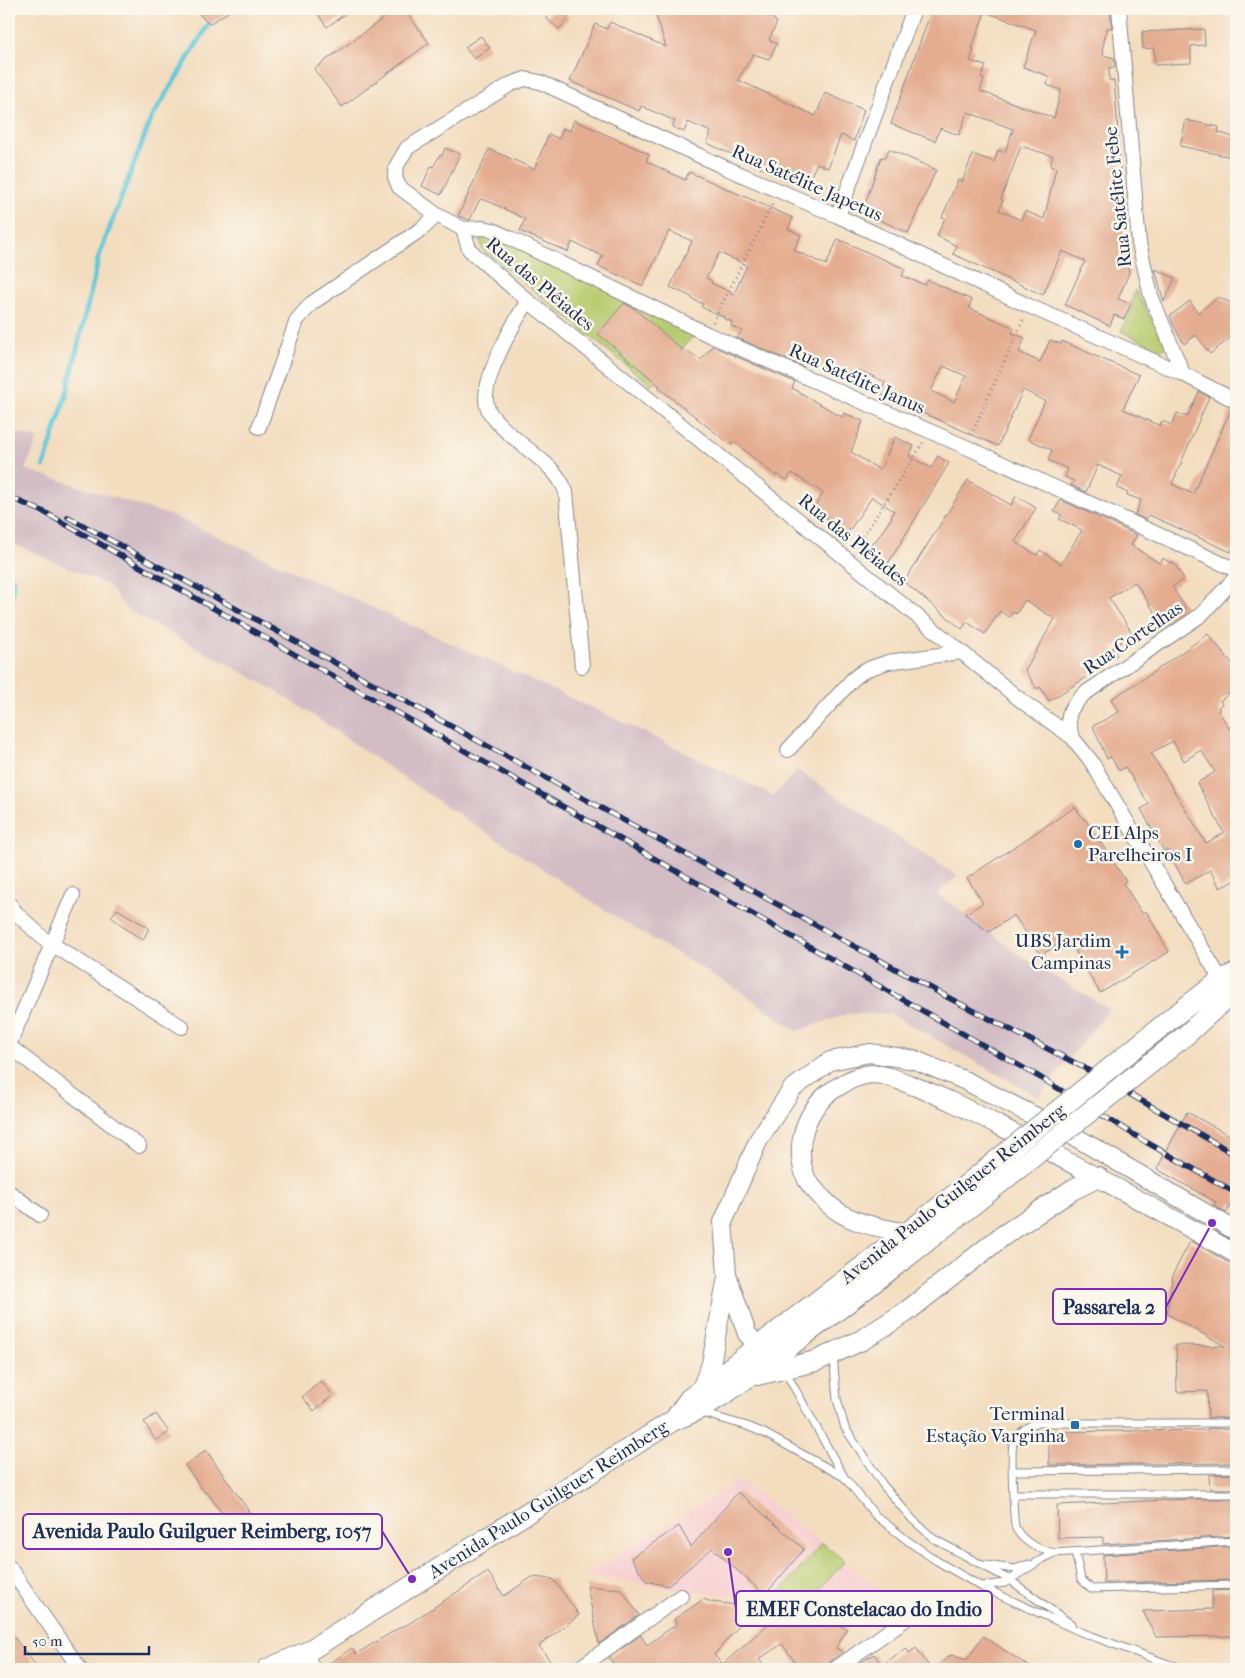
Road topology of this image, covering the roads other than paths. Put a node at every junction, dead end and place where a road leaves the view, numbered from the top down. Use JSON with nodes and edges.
{"nodes":[{"id":1,"x":914,"y":9,"type":"edge"},
{"id":2,"x":1119,"y":9,"type":"edge"},
{"id":3,"x":399,"y":187,"type":"joint"},
{"id":4,"x":438,"y":215,"type":"junction"},
{"id":5,"x":838,"y":216,"type":"junction"},
{"id":6,"x":463,"y":229,"type":"junction"},
{"id":7,"x":528,"y":301,"type":"junction"},
{"id":8,"x":1183,"y":374,"type":"junction"},
{"id":9,"x":1236,"y":401,"type":"edge"},
{"id":10,"x":259,"y":427,"type":"dead end"},
{"id":11,"x":1236,"y":570,"type":"edge"},
{"id":12,"x":1236,"y":577,"type":"edge"},
{"id":13,"x":961,"y":652,"type":"junction"},
{"id":14,"x":582,"y":666,"type":"dead end"},
{"id":15,"x":1072,"y":737,"type":"junction"},
{"id":16,"x":788,"y":750,"type":"dead end"},
{"id":17,"x":73,"y":895,"type":"dead end"},
{"id":18,"x":9,"y":903,"type":"edge"},
{"id":19,"x":52,"y":944,"type":"junction"},
{"id":20,"x":1231,"y":984,"type":"edge"},
{"id":21,"x":182,"y":1026,"type":"dead end"},
{"id":22,"x":9,"y":1046,"type":"edge"},
{"id":23,"x":139,"y":1146,"type":"dead end"},
{"id":24,"x":1098,"y":1177,"type":"junction"},
{"id":25,"x":9,"y":1192,"type":"edge"},
{"id":26,"x":40,"y":1215,"type":"dead end"},
{"id":27,"x":1236,"y":1231,"type":"edge"},
{"id":28,"x":917,"y":1233,"type":"junction"},
{"id":29,"x":1236,"y":1254,"type":"edge"},
{"id":30,"x":727,"y":1274,"type":"junction"},
{"id":31,"x":833,"y":1353,"type":"junction"},
{"id":32,"x":772,"y":1358,"type":"junction"},
{"id":33,"x":700,"y":1391,"type":"junction"},
{"id":34,"x":697,"y":1411,"type":"junction"},
{"id":35,"x":674,"y":1420,"type":"junction"},
{"id":36,"x":1236,"y":1423,"type":"edge"},
{"id":37,"x":1236,"y":1469,"type":"edge"},
{"id":38,"x":1013,"y":1471,"type":"junction"},
{"id":39,"x":844,"y":1477,"type":"junction"},
{"id":40,"x":1014,"y":1494,"type":"junction"},
{"id":41,"x":1236,"y":1494,"type":"edge"},
{"id":42,"x":1236,"y":1541,"type":"edge"},
{"id":43,"x":1076,"y":1552,"type":"junction"},
{"id":44,"x":1054,"y":1553,"type":"junction"},
{"id":45,"x":1039,"y":1561,"type":"junction"},
{"id":46,"x":980,"y":1565,"type":"junction"},
{"id":47,"x":9,"y":1567,"type":"edge"},
{"id":48,"x":1010,"y":1580,"type":"junction"},
{"id":49,"x":1236,"y":1585,"type":"edge"},
{"id":50,"x":982,"y":1586,"type":"junction"},
{"id":51,"x":681,"y":1596,"type":"dead end"},
{"id":52,"x":927,"y":1604,"type":"dead end"},
{"id":53,"x":1081,"y":1632,"type":"junction"},
{"id":54,"x":310,"y":1661,"type":"edge"},
{"id":55,"x":80,"y":1669,"type":"edge"},
{"id":56,"x":267,"y":1669,"type":"edge"},
{"id":57,"x":578,"y":1669,"type":"edge"},
{"id":58,"x":835,"y":1669,"type":"edge"},
{"id":59,"x":1188,"y":1669,"type":"edge"}],
"edges":[{"from":1,"to":5,"type":"street"},
{"from":2,"to":8,"type":"street","name":"Rua Satélite Febe"},
{"from":3,"to":4,"type":"street","name":"Rua das Plêiades"},
{"from":3,"to":5,"type":"street","name":"Rua Satélite Japetus"},
{"from":4,"to":6,"type":"street","name":"Rua das Plêiades"},
{"from":4,"to":10,"type":"street"},
{"from":5,"to":8,"type":"street","name":"Rua Satélite Japetus"},
{"from":6,"to":7,"type":"street","name":"Rua das Plêiades"},
{"from":6,"to":11,"type":"street","name":"Rua Satélite Janus"},
{"from":7,"to":13,"type":"street","name":"Rua das Plêiades"},
{"from":7,"to":14,"type":"street"},
{"from":8,"to":9,"type":"street","name":"Rua Satélite Japetus"},
{"from":12,"to":15,"type":"street","name":"Rua Cortelhas"},
{"from":13,"to":15,"type":"street","name":"Rua das Plêiades"},
{"from":13,"to":16,"type":"street"},
{"from":15,"to":20,"type":"street","name":"Rua das Plêiades"},
{"from":17,"to":19,"type":"street"},
{"from":18,"to":19,"type":"street"},
{"from":19,"to":21,"type":"street"},
{"from":19,"to":22,"type":"street"},
{"from":20,"to":28,"type":"main road","name":"Avenida Paulo Guilguer Reimberg","bridge":true},
{"from":20,"to":28,"type":"main road","name":"Avenida Paulo Guilguer Reimberg","bridge":true},
{"from":22,"to":23,"type":"street"},
{"from":24,"to":28,"type":"street"},
{"from":24,"to":29,"type":"street"},
{"from":24,"to":31,"type":"main road"},
{"from":25,"to":26,"type":"street"},
{"from":27,"to":30,"type":"street"},
{"from":28,"to":32,"type":"main road","name":"Avenida Paulo Guilguer Reimberg"},
{"from":30,"to":32,"type":"street"},
{"from":30,"to":33,"type":"street"},
{"from":31,"to":32,"type":"main road"},
{"from":31,"to":46,"type":"lane"},
{"from":32,"to":33,"type":"main road","name":"Avenida Paulo Guilguer Reimberg"},
{"from":32,"to":34,"type":"main road","name":"Avenida Paulo Guilguer Reimberg"},
{"from":32,"to":39,"type":"lane"},
{"from":33,"to":35,"type":"main road","name":"Avenida Paulo Guilguer Reimberg"},
{"from":34,"to":35,"type":"main road","name":"Avenida Paulo Guilguer Reimberg"},
{"from":34,"to":39,"type":"lane"},
{"from":35,"to":54,"type":"main road","name":"Avenida Paulo Guilguer Reimberg"},
{"from":36,"to":38,"type":"lane"},
{"from":37,"to":38,"type":"lane"},
{"from":38,"to":40,"type":"lane"},
{"from":39,"to":50,"type":"lane"},
{"from":40,"to":41,"type":"lane"},
{"from":40,"to":44,"type":"lane"},
{"from":42,"to":43,"type":"lane"},
{"from":43,"to":44,"type":"lane"},
{"from":43,"to":49,"type":"lane"},
{"from":44,"to":45,"type":"lane"},
{"from":45,"to":46,"type":"lane"},
{"from":45,"to":48,"type":"lane"},
{"from":46,"to":48,"type":"lane"},
{"from":47,"to":55,"type":"street"},
{"from":48,"to":50,"type":"lane"},
{"from":48,"to":53,"type":"lane"},
{"from":50,"to":53,"type":"lane"},
{"from":51,"to":57,"type":"street"},
{"from":52,"to":58,"type":"street"},
{"from":53,"to":59,"type":"lane"},
{"from":54,"to":56,"type":"main road","name":"Avenida Paulo Guilguer Reimberg"}]}
